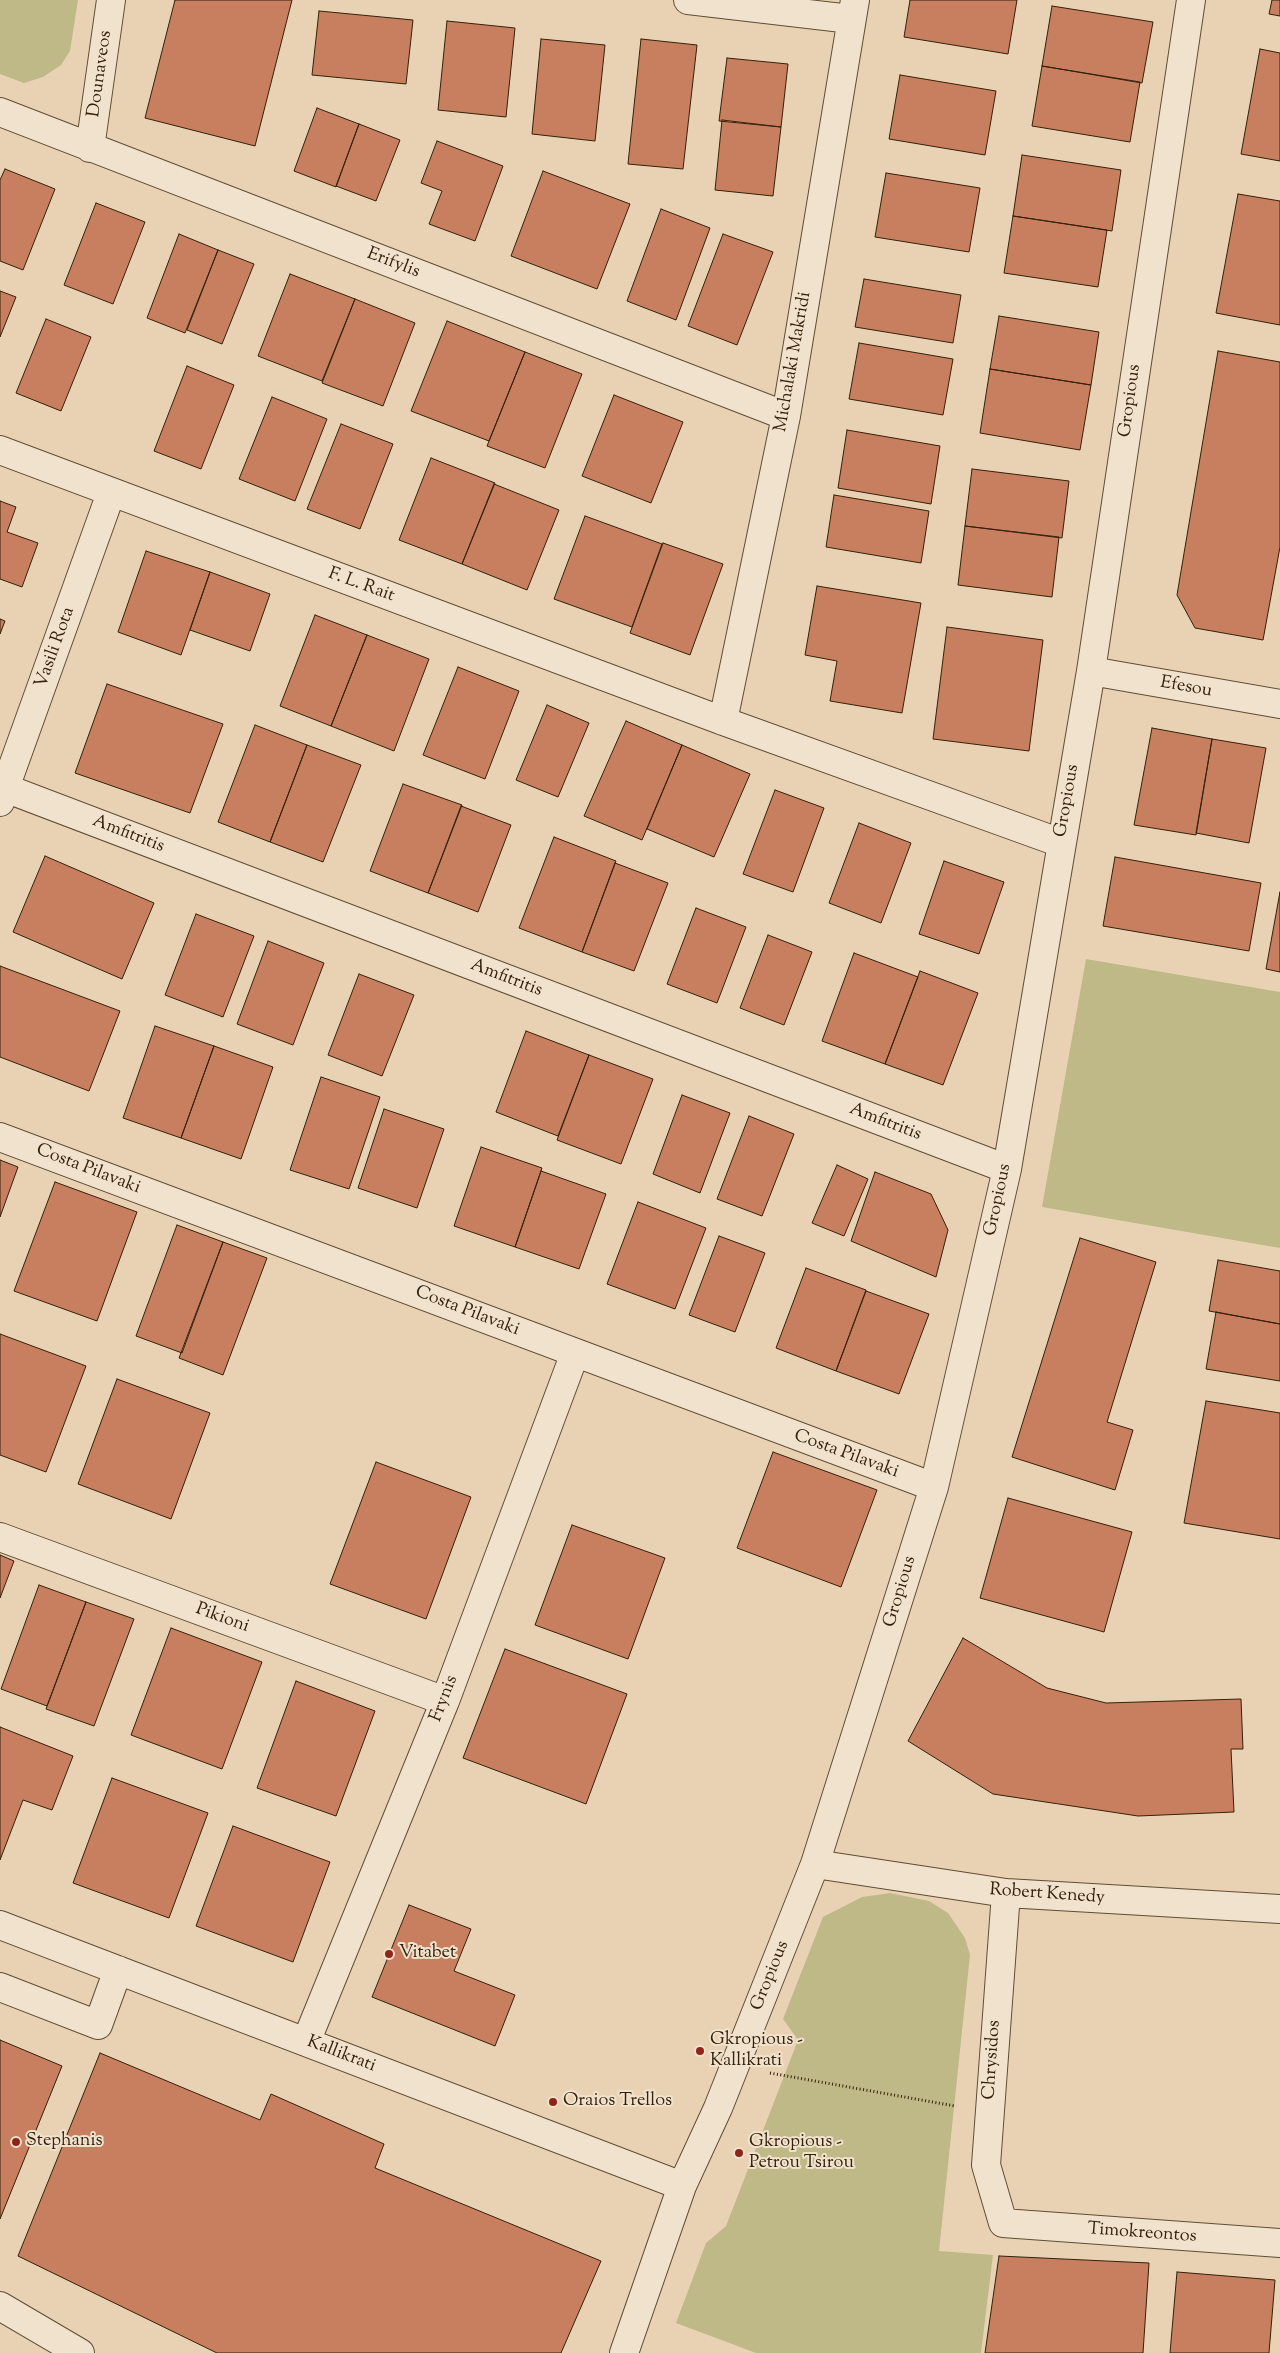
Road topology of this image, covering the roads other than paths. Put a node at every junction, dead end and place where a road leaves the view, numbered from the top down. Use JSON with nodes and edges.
{"nodes":[{"id":1,"x":111,"y":0,"type":"edge"},
{"id":2,"x":688,"y":0,"type":"edge"},
{"id":3,"x":1191,"y":0,"type":"edge"},
{"id":4,"x":853,"y":10,"type":"edge"},
{"id":5,"x":0,"y":112,"type":"edge"},
{"id":6,"x":90,"y":148,"type":"junction"},
{"id":7,"x":786,"y":416,"type":"junction"},
{"id":8,"x":0,"y":450,"type":"edge"},
{"id":9,"x":112,"y":493,"type":"junction"},
{"id":10,"x":1091,"y":671,"type":"junction"},
{"id":11,"x":1280,"y":704,"type":"edge"},
{"id":12,"x":723,"y":721,"type":"junction"},
{"id":13,"x":3,"y":795,"type":"edge"},
{"id":14,"x":1060,"y":843,"type":"junction"},
{"id":15,"x":0,"y":1137,"type":"edge"},
{"id":16,"x":1007,"y":1169,"type":"junction"},
{"id":17,"x":575,"y":1353,"type":"junction"},
{"id":18,"x":934,"y":1487,"type":"junction"},
{"id":19,"x":0,"y":1537,"type":"edge"},
{"id":20,"x":445,"y":1701,"type":"junction"},
{"id":21,"x":815,"y":1864,"type":"junction"},
{"id":22,"x":1006,"y":1893,"type":"junction"},
{"id":23,"x":1280,"y":1909,"type":"edge"},
{"id":24,"x":0,"y":1925,"type":"edge"},
{"id":25,"x":118,"y":1970,"type":"junction"},
{"id":26,"x":0,"y":1987,"type":"edge"},
{"id":27,"x":306,"y":2042,"type":"junction"},
{"id":28,"x":682,"y":2186,"type":"junction"},
{"id":29,"x":1003,"y":2224,"type":"joint"},
{"id":30,"x":1280,"y":2244,"type":"edge"},
{"id":31,"x":0,"y":2306,"type":"edge"},
{"id":32,"x":80,"y":2353,"type":"edge"},
{"id":33,"x":624,"y":2353,"type":"edge"}],
"edges":[{"from":1,"to":6,"type":"street","name":"Dounaveos"},
{"from":2,"to":4,"type":"street"},
{"from":3,"to":10,"type":"street","name":"Gropious"},
{"from":4,"to":7,"type":"street","name":"Michalaki Makridi"},
{"from":5,"to":6,"type":"street","name":"Erifylis"},
{"from":6,"to":7,"type":"street","name":"Erifylis"},
{"from":7,"to":12,"type":"street","name":"Michalaki Makridi"},
{"from":8,"to":9,"type":"street","name":"F. L. Rait"},
{"from":9,"to":12,"type":"street","name":"F. L. Rait"},
{"from":9,"to":13,"type":"street","name":"Vasili Rota"},
{"from":10,"to":11,"type":"street","name":"Efesou"},
{"from":10,"to":14,"type":"street","name":"Gropious"},
{"from":12,"to":14,"type":"street","name":"F. L. Rait"},
{"from":13,"to":16,"type":"street","name":"Amfitritis"},
{"from":14,"to":16,"type":"street","name":"Gropious"},
{"from":15,"to":17,"type":"street","name":"Costa Pilavaki"},
{"from":16,"to":18,"type":"street","name":"Gropious"},
{"from":17,"to":18,"type":"street","name":"Costa Pilavaki"},
{"from":17,"to":20,"type":"street","name":"Frynis"},
{"from":18,"to":21,"type":"street","name":"Gropious"},
{"from":19,"to":20,"type":"street","name":"Pikioni"},
{"from":20,"to":27,"type":"street","name":"Frynis"},
{"from":21,"to":22,"type":"street","name":"Robert Kenedy"},
{"from":21,"to":28,"type":"street","name":"Gropious"},
{"from":22,"to":23,"type":"street","name":"Robert Kenedy"},
{"from":22,"to":29,"type":"street","name":"Chrysidos"},
{"from":24,"to":25,"type":"street","name":"Kallikrati"},
{"from":25,"to":26,"type":"street"},
{"from":25,"to":27,"type":"street","name":"Kallikrati"},
{"from":27,"to":28,"type":"street","name":"Kallikrati"},
{"from":28,"to":33,"type":"street","name":"Gropious"},
{"from":29,"to":30,"type":"street","name":"Timokreontos"},
{"from":31,"to":32,"type":"street"}]}
